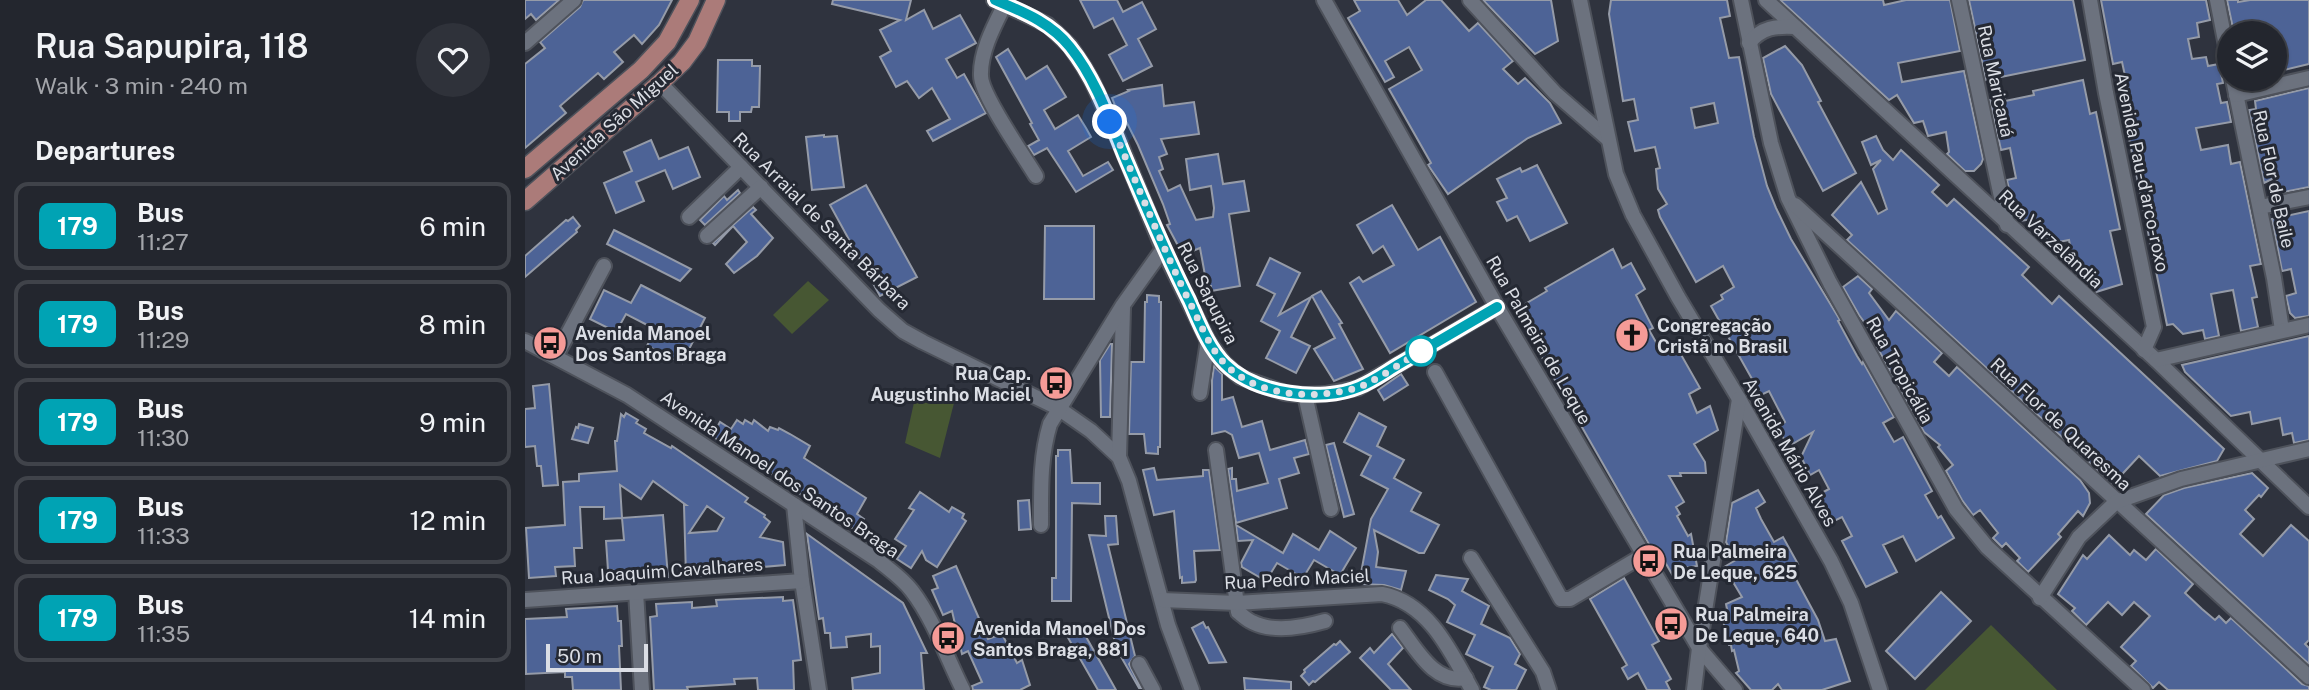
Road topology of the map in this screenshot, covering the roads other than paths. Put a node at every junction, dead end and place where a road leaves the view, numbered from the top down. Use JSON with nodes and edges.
{"nodes":[{"id":1,"x":574,"y":0,"type":"edge"},
{"id":2,"x":690,"y":0,"type":"edge"},
{"id":3,"x":716,"y":0,"type":"edge"},
{"id":4,"x":1470,"y":0,"type":"edge"},
{"id":5,"x":1580,"y":0,"type":"edge"},
{"id":6,"x":1741,"y":0,"type":"edge"},
{"id":7,"x":1766,"y":0,"type":"edge"},
{"id":8,"x":1959,"y":0,"type":"edge"},
{"id":9,"x":2090,"y":0,"type":"edge"},
{"id":10,"x":2217,"y":0,"type":"edge"},
{"id":11,"x":1000,"y":2,"type":"edge"},
{"id":12,"x":1327,"y":3,"type":"edge"},
{"id":13,"x":2221,"y":21,"type":"edge"},
{"id":14,"x":1795,"y":27,"type":"junction"},
{"id":15,"x":525,"y":43,"type":"edge"},
{"id":16,"x":1749,"y":43,"type":"junction"},
{"id":17,"x":2309,"y":78,"type":"edge"},
{"id":18,"x":660,"y":83,"type":"junction"},
{"id":19,"x":2235,"y":91,"type":"edge"},
{"id":20,"x":2236,"y":95,"type":"junction"},
{"id":21,"x":1608,"y":139,"type":"junction"},
{"id":22,"x":528,"y":161,"type":"edge"},
{"id":23,"x":741,"y":167,"type":"junction"},
{"id":24,"x":1996,"y":171,"type":"junction"},
{"id":25,"x":1036,"y":176,"type":"dead end"},
{"id":26,"x":761,"y":187,"type":"junction"},
{"id":27,"x":1973,"y":193,"type":"junction"},
{"id":28,"x":2309,"y":197,"type":"edge"},
{"id":29,"x":1788,"y":198,"type":"junction"},
{"id":30,"x":525,"y":201,"type":"edge"},
{"id":31,"x":2260,"y":207,"type":"junction"},
{"id":32,"x":689,"y":217,"type":"dead end"},
{"id":33,"x":2007,"y":225,"type":"junction"},
{"id":34,"x":707,"y":236,"type":"dead end"},
{"id":35,"x":1163,"y":249,"type":"junction"},
{"id":36,"x":604,"y":266,"type":"dead end"},
{"id":37,"x":1123,"y":305,"type":"junction"},
{"id":38,"x":1497,"y":307,"type":"junction"},
{"id":39,"x":2309,"y":325,"type":"edge"},
{"id":40,"x":2282,"y":330,"type":"junction"},
{"id":41,"x":525,"y":341,"type":"edge"},
{"id":42,"x":1208,"y":341,"type":"junction"},
{"id":43,"x":2144,"y":350,"type":"junction"},
{"id":44,"x":556,"y":356,"type":"junction"},
{"id":45,"x":2156,"y":360,"type":"junction"},
{"id":46,"x":1435,"y":372,"type":"dead end"},
{"id":47,"x":1200,"y":394,"type":"dead end"},
{"id":48,"x":1305,"y":395,"type":"junction"},
{"id":49,"x":1739,"y":399,"type":"junction"},
{"id":50,"x":1058,"y":408,"type":"junction"},
{"id":51,"x":2309,"y":449,"type":"edge"},
{"id":52,"x":1216,"y":450,"type":"dead end"},
{"id":53,"x":1119,"y":457,"type":"junction"},
{"id":54,"x":2260,"y":459,"type":"junction"},
{"id":55,"x":2116,"y":502,"type":"junction"},
{"id":56,"x":794,"y":505,"type":"junction"},
{"id":57,"x":2309,"y":507,"type":"edge"},
{"id":58,"x":1331,"y":509,"type":"dead end"},
{"id":59,"x":1041,"y":525,"type":"dead end"},
{"id":60,"x":1644,"y":555,"type":"junction"},
{"id":61,"x":1471,"y":558,"type":"dead end"},
{"id":62,"x":802,"y":581,"type":"junction"},
{"id":63,"x":636,"y":593,"type":"junction"},
{"id":64,"x":2040,"y":598,"type":"junction"},
{"id":65,"x":525,"y":600,"type":"edge"},
{"id":66,"x":1162,"y":600,"type":"junction"},
{"id":67,"x":1237,"y":603,"type":"junction"},
{"id":68,"x":1325,"y":621,"type":"dead end"},
{"id":69,"x":1400,"y":628,"type":"dead end"},
{"id":70,"x":1699,"y":648,"type":"junction"},
{"id":71,"x":1139,"y":664,"type":"dead end"},
{"id":72,"x":2309,"y":677,"type":"edge"},
{"id":73,"x":1469,"y":684,"type":"edge"},
{"id":74,"x":642,"y":690,"type":"edge"},
{"id":75,"x":819,"y":690,"type":"edge"},
{"id":76,"x":963,"y":690,"type":"edge"},
{"id":77,"x":1153,"y":690,"type":"edge"},
{"id":78,"x":1192,"y":690,"type":"edge"},
{"id":79,"x":1549,"y":690,"type":"edge"},
{"id":80,"x":1694,"y":690,"type":"edge"},
{"id":81,"x":1735,"y":690,"type":"edge"},
{"id":82,"x":1880,"y":690,"type":"edge"},
{"id":83,"x":2143,"y":690,"type":"edge"}],
"edges":[{"from":1,"to":15,"type":"street"},
{"from":2,"to":22,"type":"main road","name":"Avenida São Miguel"},
{"from":3,"to":18,"type":"main road","name":"Avenida São Miguel"},
{"from":4,"to":21,"type":"street"},
{"from":5,"to":21,"type":"street","name":"Avenida Mário Alves"},
{"from":6,"to":16,"type":"street","name":"Rua Tropicália"},
{"from":7,"to":14,"type":"street","name":"Rua Varzelândia"},
{"from":8,"to":24,"type":"street","name":"Rua Maricauá"},
{"from":9,"to":43,"type":"street","name":"Avenida Pau-d'arco-roxo"},
{"from":10,"to":13,"type":"street"},
{"from":11,"to":25,"type":"street"},
{"from":11,"to":35,"type":"street","name":"Rua Sapupira"},
{"from":12,"to":38,"type":"street","name":"Rua Palmeira de Leque"},
{"from":14,"to":16,"type":"street"},
{"from":14,"to":27,"type":"street","name":"Rua Varzelândia"},
{"from":16,"to":29,"type":"street","name":"Rua Tropicália"},
{"from":17,"to":20,"type":"street"},
{"from":18,"to":23,"type":"street","name":"Rua Arraial de Santa Bárbara"},
{"from":18,"to":30,"type":"main road","name":"Avenida São Miguel"},
{"from":19,"to":20,"type":"street","name":"Rua Flor de Baile"},
{"from":20,"to":31,"type":"street","name":"Rua Flor de Baile"},
{"from":21,"to":49,"type":"street","name":"Avenida Mário Alves"},
{"from":23,"to":26,"type":"street","name":"Rua Arraial de Santa Bárbara"},
{"from":23,"to":32,"type":"street"},
{"from":24,"to":27,"type":"street"},
{"from":24,"to":33,"type":"street","name":"Rua Maricauá"},
{"from":26,"to":34,"type":"street"},
{"from":26,"to":50,"type":"street","name":"Rua Arraial de Santa Bárbara"},
{"from":27,"to":33,"type":"street","name":"Rua Varzelândia"},
{"from":28,"to":31,"type":"street"},
{"from":29,"to":55,"type":"street","name":"Rua Flor de Quaresma"},
{"from":29,"to":64,"type":"street","name":"Rua Tropicália"},
{"from":31,"to":40,"type":"street","name":"Rua Flor de Baile"},
{"from":33,"to":43,"type":"street","name":"Rua Varzelândia"},
{"from":35,"to":37,"type":"street"},
{"from":35,"to":42,"type":"street","name":"Rua Sapupira"},
{"from":36,"to":44,"type":"street"},
{"from":37,"to":50,"type":"street"},
{"from":37,"to":53,"type":"street"},
{"from":38,"to":48,"type":"street","name":"Rua Sapupira"},
{"from":38,"to":60,"type":"street","name":"Rua Palmeira de Leque"},
{"from":39,"to":40,"type":"street"},
{"from":40,"to":45,"type":"street"},
{"from":41,"to":44,"type":"street","name":"Avenida Manoel dos Santos Braga"},
{"from":42,"to":47,"type":"street"},
{"from":42,"to":48,"type":"street","name":"Rua Sapupira"},
{"from":43,"to":45,"type":"street","name":"Rua Varzelândia"},
{"from":44,"to":56,"type":"street","name":"Avenida Manoel dos Santos Braga"},
{"from":45,"to":54,"type":"street","name":"Rua Varzelândia"},
{"from":46,"to":60,"type":"street"},
{"from":48,"to":58,"type":"street"},
{"from":49,"to":70,"type":"street"},
{"from":49,"to":82,"type":"street","name":"Avenida Mário Alves"},
{"from":50,"to":53,"type":"street","name":"Rua Arraial de Santa Bárbara"},
{"from":50,"to":59,"type":"street"},
{"from":51,"to":54,"type":"street"},
{"from":52,"to":67,"type":"street"},
{"from":53,"to":66,"type":"street","name":"Rua Arraial de Santa Bárbara"},
{"from":54,"to":55,"type":"street"},
{"from":54,"to":57,"type":"street","name":"Rua Varzelândia"},
{"from":55,"to":64,"type":"street"},
{"from":55,"to":72,"type":"street","name":"Rua Flor de Quaresma"},
{"from":56,"to":62,"type":"street"},
{"from":56,"to":76,"type":"street","name":"Avenida Manoel dos Santos Braga"},
{"from":60,"to":70,"type":"street","name":"Rua Palmeira de Leque"},
{"from":61,"to":79,"type":"street"},
{"from":62,"to":63,"type":"street","name":"Rua Joaquim Cavalhares"},
{"from":62,"to":75,"type":"street"},
{"from":63,"to":65,"type":"street","name":"Rua Joaquim Cavalhares"},
{"from":63,"to":74,"type":"street"},
{"from":64,"to":83,"type":"street","name":"Rua Tropicália"},
{"from":66,"to":67,"type":"street","name":"Rua Pedro Maciel"},
{"from":66,"to":78,"type":"street","name":"Rua Arraial de Santa Bárbara"},
{"from":67,"to":68,"type":"street"},
{"from":67,"to":73,"type":"street","name":"Rua Pedro Maciel"},
{"from":69,"to":73,"type":"street"},
{"from":70,"to":80,"type":"street"},
{"from":70,"to":81,"type":"street","name":"Rua Palmeira de Leque"},
{"from":71,"to":77,"type":"street"}]}
